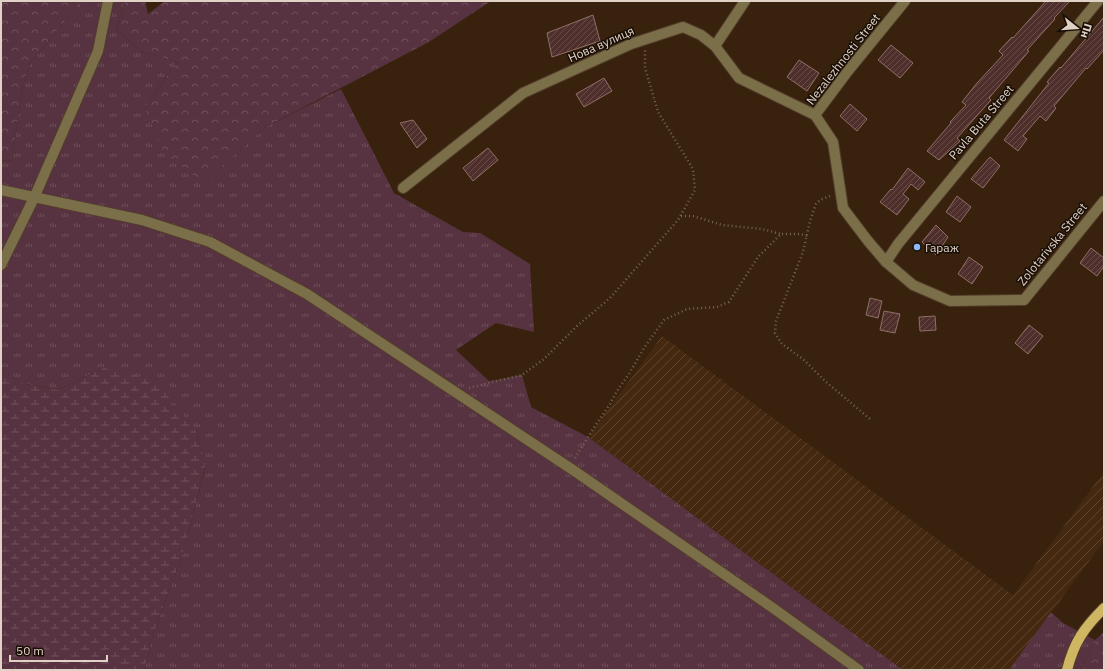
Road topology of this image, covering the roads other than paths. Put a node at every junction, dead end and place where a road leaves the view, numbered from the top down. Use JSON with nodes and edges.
{"nodes":[{"id":1,"x":108,"y":1,"type":"edge"},
{"id":2,"x":745,"y":1,"type":"edge"},
{"id":3,"x":905,"y":1,"type":"edge"},
{"id":4,"x":1098,"y":1,"type":"edge"},
{"id":5,"x":715,"y":46,"type":"junction"},
{"id":6,"x":815,"y":115,"type":"junction"},
{"id":7,"x":403,"y":188,"type":"dead end"},
{"id":8,"x":1,"y":190,"type":"edge"},
{"id":9,"x":34,"y":198,"type":"junction"},
{"id":10,"x":1104,"y":201,"type":"edge"},
{"id":11,"x":886,"y":262,"type":"junction"},
{"id":12,"x":1,"y":265,"type":"edge"},
{"id":13,"x":1104,"y":608,"type":"edge"},
{"id":14,"x":859,"y":670,"type":"edge"},
{"id":15,"x":1067,"y":670,"type":"edge"}],
"edges":[{"from":1,"to":9,"type":"street"},
{"from":2,"to":5,"type":"street"},
{"from":3,"to":6,"type":"street","name":"Nezalezhnosti Street"},
{"from":4,"to":11,"type":"street","name":"Pavla Buta Street"},
{"from":5,"to":6,"type":"street","name":"Нова вулиця"},
{"from":5,"to":7,"type":"street","name":"Нова вулиця"},
{"from":6,"to":11,"type":"street","name":"Nezalezhnosti Street"},
{"from":8,"to":9,"type":"street"},
{"from":9,"to":12,"type":"street"},
{"from":9,"to":14,"type":"street"},
{"from":10,"to":11,"type":"street","name":"Zolotarivska Street"},
{"from":13,"to":15,"type":"main road"}]}
